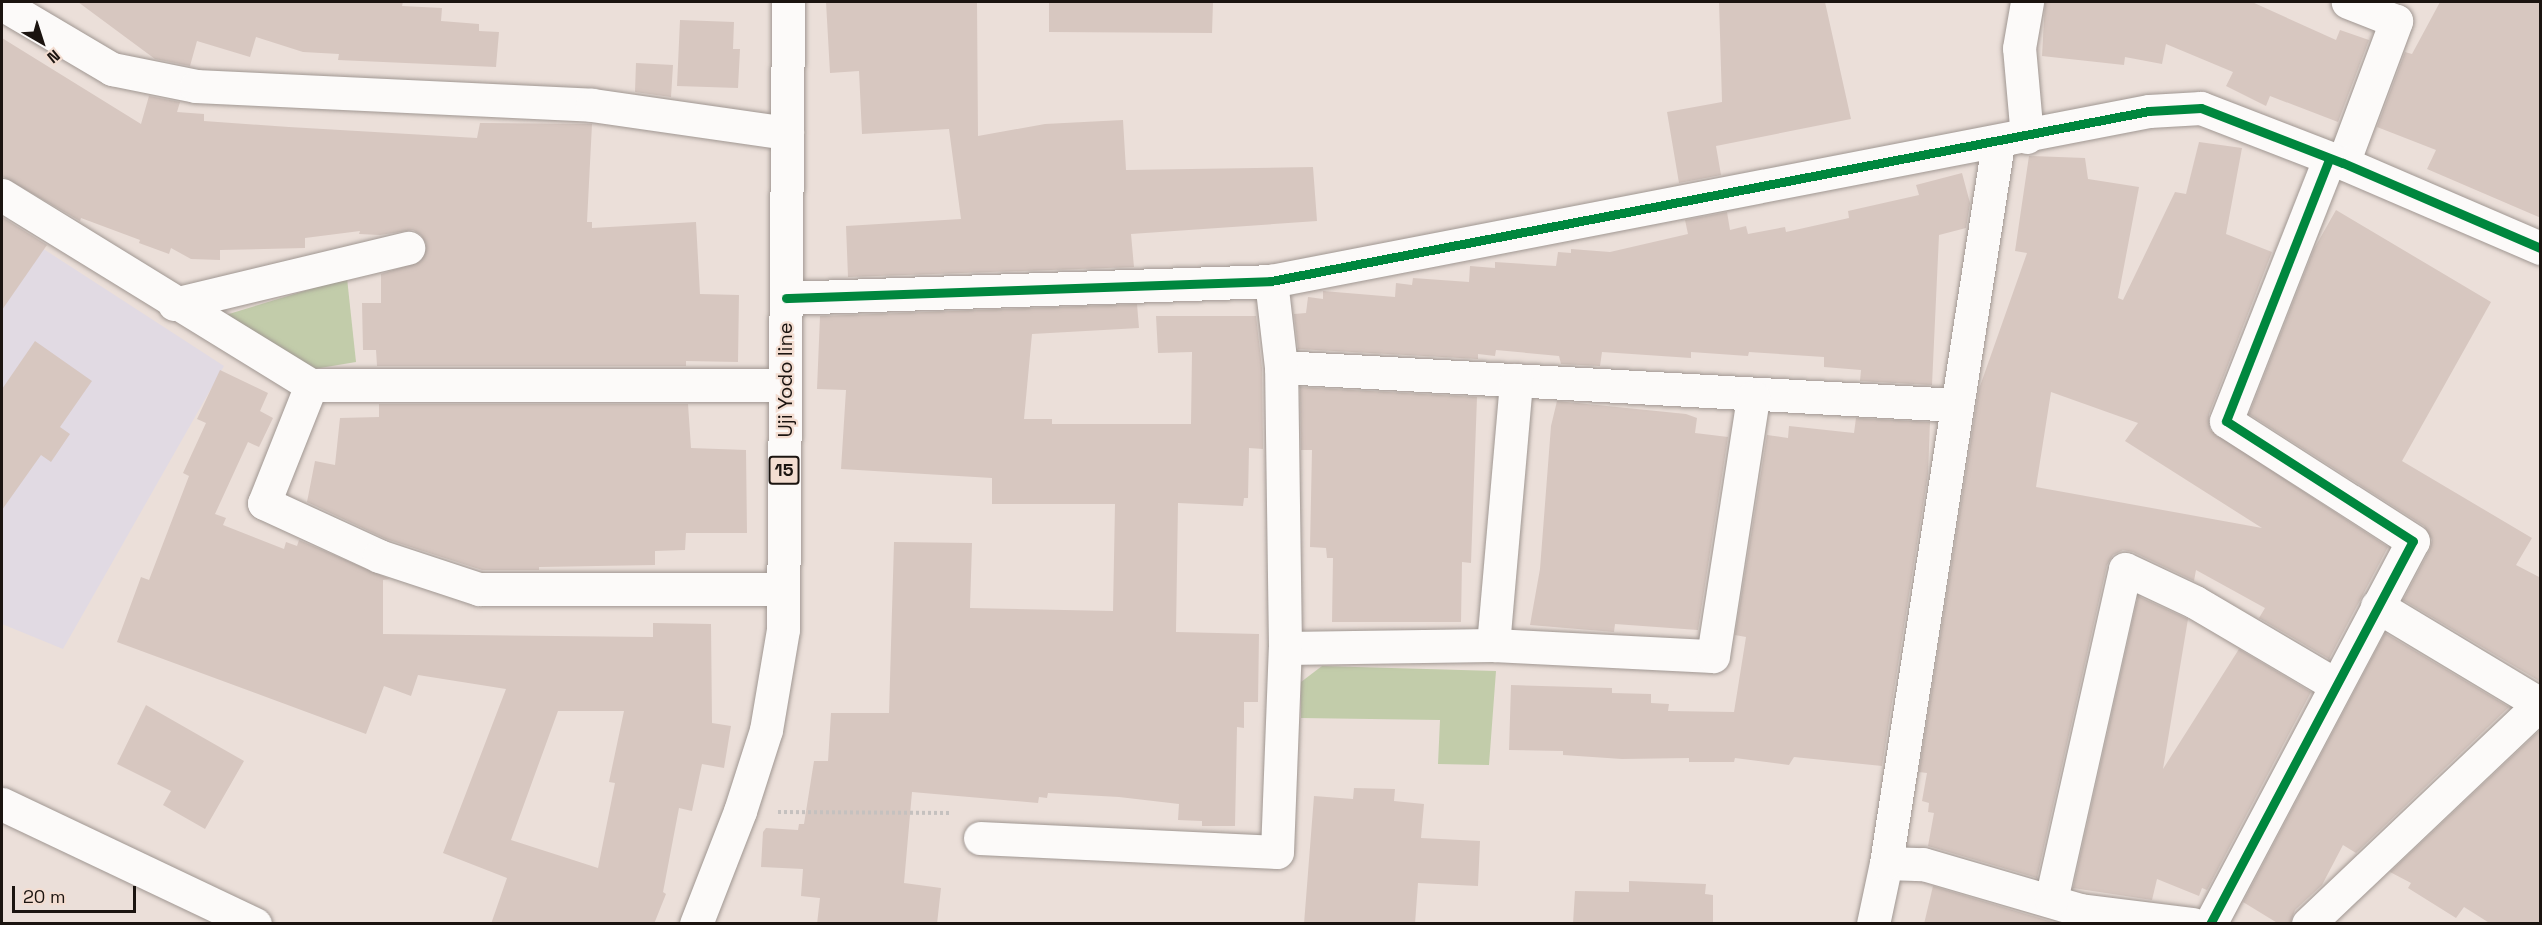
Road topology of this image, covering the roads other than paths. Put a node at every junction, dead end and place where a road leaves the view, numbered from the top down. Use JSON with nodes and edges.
{"nodes":[{"id":1,"x":788,"y":2,"type":"edge"},
{"id":2,"x":2027,"y":2,"type":"edge"},
{"id":3,"x":2348,"y":2,"type":"edge"},
{"id":4,"x":2,"y":4,"type":"edge"},
{"id":5,"x":787,"y":133,"type":"junction"},
{"id":6,"x":2012,"y":140,"type":"junction"},
{"id":7,"x":2336,"y":161,"type":"junction"},
{"id":8,"x":2,"y":195,"type":"edge"},
{"id":9,"x":408,"y":248,"type":"dead end"},
{"id":10,"x":2541,"y":248,"type":"edge"},
{"id":11,"x":1271,"y":281,"type":"junction"},
{"id":12,"x":786,"y":298,"type":"junction"},
{"id":13,"x":174,"y":304,"type":"junction"},
{"id":14,"x":1281,"y":367,"type":"junction"},
{"id":15,"x":1516,"y":380,"type":"junction"},
{"id":16,"x":785,"y":385,"type":"junction"},
{"id":17,"x":311,"y":386,"type":"junction"},
{"id":18,"x":1753,"y":397,"type":"junction"},
{"id":19,"x":1957,"y":405,"type":"junction"},
{"id":20,"x":783,"y":589,"type":"junction"},
{"id":21,"x":2376,"y":606,"type":"junction"},
{"id":22,"x":1493,"y":645,"type":"junction"},
{"id":23,"x":1285,"y":648,"type":"junction"},
{"id":24,"x":2334,"y":684,"type":"junction"},
{"id":25,"x":2541,"y":704,"type":"edge"},
{"id":26,"x":2,"y":804,"type":"edge"},
{"id":27,"x":980,"y":838,"type":"road end"},
{"id":28,"x":1886,"y":863,"type":"junction"},
{"id":29,"x":2069,"y":911,"type":"edge"},
{"id":30,"x":255,"y":924,"type":"edge"},
{"id":31,"x":696,"y":924,"type":"edge"},
{"id":32,"x":1873,"y":924,"type":"edge"},
{"id":33,"x":2193,"y":924,"type":"edge"},
{"id":34,"x":2210,"y":924,"type":"edge"},
{"id":35,"x":2308,"y":924,"type":"edge"}],
"edges":[{"from":1,"to":5,"type":"street","name":"Uji Yodo line","number":"15"},
{"from":2,"to":6,"type":"street"},
{"from":3,"to":7,"type":"street"},
{"from":4,"to":5,"type":"street"},
{"from":5,"to":12,"type":"street","name":"Uji Yodo line","number":"15"},
{"from":6,"to":7,"type":"street"},
{"from":6,"to":11,"type":"street"},
{"from":6,"to":19,"type":"street"},
{"from":7,"to":10,"type":"street"},
{"from":7,"to":21,"type":"street"},
{"from":8,"to":13,"type":"street"},
{"from":9,"to":13,"type":"street"},
{"from":11,"to":12,"type":"street"},
{"from":11,"to":14,"type":"street"},
{"from":12,"to":16,"type":"street","name":"Uji Yodo line","number":"15"},
{"from":13,"to":17,"type":"street"},
{"from":14,"to":15,"type":"street"},
{"from":14,"to":23,"type":"street"},
{"from":15,"to":18,"type":"street"},
{"from":15,"to":22,"type":"street"},
{"from":16,"to":17,"type":"street"},
{"from":16,"to":20,"type":"street","name":"Uji Yodo line","number":"15"},
{"from":17,"to":20,"type":"street"},
{"from":18,"to":19,"type":"street"},
{"from":18,"to":22,"type":"street"},
{"from":19,"to":28,"type":"street"},
{"from":20,"to":31,"type":"street","name":"Uji Yodo line","number":"15"},
{"from":21,"to":24,"type":"street"},
{"from":21,"to":25,"type":"street"},
{"from":22,"to":23,"type":"street"},
{"from":23,"to":27,"type":"street"},
{"from":24,"to":29,"type":"street"},
{"from":24,"to":34,"type":"street"},
{"from":25,"to":35,"type":"street"},
{"from":26,"to":30,"type":"street"},
{"from":28,"to":29,"type":"street"},
{"from":28,"to":32,"type":"street"},
{"from":29,"to":33,"type":"street"}]}
